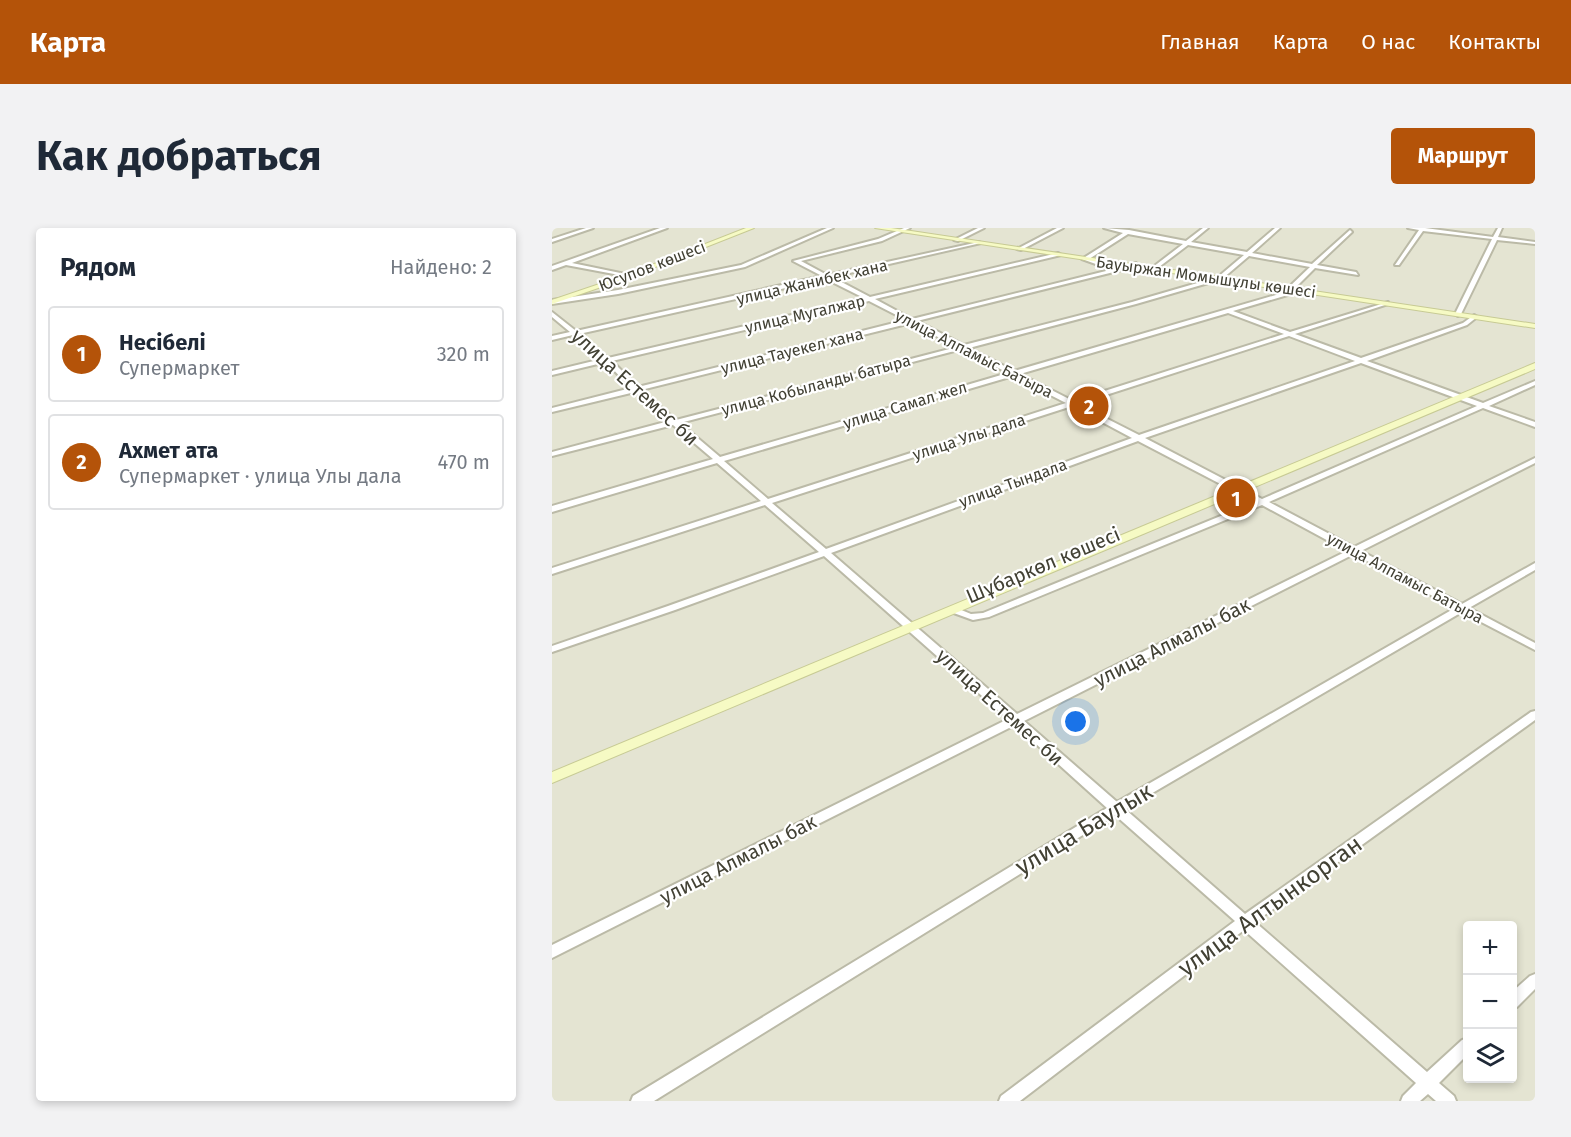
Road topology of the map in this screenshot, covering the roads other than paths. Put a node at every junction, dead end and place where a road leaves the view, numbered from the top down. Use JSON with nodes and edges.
{"nodes":[{"id":1,"x":591,"y":228,"type":"edge"},
{"id":2,"x":665,"y":228,"type":"edge"},
{"id":3,"x":751,"y":228,"type":"edge"},
{"id":4,"x":831,"y":228,"type":"edge"},
{"id":5,"x":878,"y":228,"type":"edge"},
{"id":6,"x":982,"y":228,"type":"edge"},
{"id":7,"x":1061,"y":228,"type":"edge"},
{"id":8,"x":1106,"y":228,"type":"edge"},
{"id":9,"x":1134,"y":228,"type":"edge"},
{"id":10,"x":1206,"y":228,"type":"edge"},
{"id":11,"x":1278,"y":228,"type":"edge"},
{"id":12,"x":1410,"y":228,"type":"edge"},
{"id":13,"x":1500,"y":228,"type":"edge"},
{"id":14,"x":1422,"y":229,"type":"edge"},
{"id":15,"x":905,"y":230,"type":"edge"},
{"id":16,"x":1350,"y":231,"type":"dead end"},
{"id":17,"x":1128,"y":232,"type":"junction"},
{"id":18,"x":1495,"y":238,"type":"junction"},
{"id":19,"x":956,"y":240,"type":"junction"},
{"id":20,"x":552,"y":241,"type":"edge"},
{"id":21,"x":979,"y":243,"type":"junction"},
{"id":22,"x":1185,"y":243,"type":"junction"},
{"id":23,"x":1535,"y":243,"type":"edge"},
{"id":24,"x":1019,"y":249,"type":"junction"},
{"id":25,"x":1058,"y":255,"type":"junction"},
{"id":26,"x":1248,"y":255,"type":"junction"},
{"id":27,"x":1085,"y":259,"type":"junction"},
{"id":28,"x":552,"y":260,"type":"edge"},
{"id":29,"x":566,"y":263,"type":"junction"},
{"id":30,"x":1397,"y":264,"type":"dead end"},
{"id":31,"x":1136,"y":265,"type":"junction"},
{"id":32,"x":1313,"y":266,"type":"junction"},
{"id":33,"x":552,"y":268,"type":"edge"},
{"id":34,"x":1155,"y":268,"type":"junction"},
{"id":35,"x":1110,"y":271,"type":"junction"},
{"id":36,"x":1356,"y":274,"type":"dead end"},
{"id":37,"x":628,"y":276,"type":"junction"},
{"id":38,"x":829,"y":278,"type":"junction"},
{"id":39,"x":1220,"y":278,"type":"junction"},
{"id":40,"x":1290,"y":289,"type":"junction"},
{"id":41,"x":867,"y":299,"type":"junction"},
{"id":42,"x":552,"y":302,"type":"edge"},
{"id":43,"x":1386,"y":303,"type":"junction"},
{"id":44,"x":1230,"y":312,"type":"junction"},
{"id":45,"x":552,"y":314,"type":"edge"},
{"id":46,"x":1458,"y":314,"type":"junction"},
{"id":47,"x":1474,"y":317,"type":"junction"},
{"id":48,"x":911,"y":322,"type":"junction"},
{"id":49,"x":1535,"y":326,"type":"edge"},
{"id":50,"x":575,"y":333,"type":"junction"},
{"id":51,"x":1293,"y":334,"type":"junction"},
{"id":52,"x":552,"y":338,"type":"edge"},
{"id":53,"x":961,"y":347,"type":"junction"},
{"id":54,"x":608,"y":361,"type":"junction"},
{"id":55,"x":1361,"y":361,"type":"junction"},
{"id":56,"x":1535,"y":362,"type":"edge"},
{"id":57,"x":1535,"y":366,"type":"edge"},
{"id":58,"x":552,"y":373,"type":"edge"},
{"id":59,"x":1012,"y":373,"type":"junction"},
{"id":60,"x":1535,"y":383,"type":"edge"},
{"id":61,"x":636,"y":389,"type":"junction"},
{"id":62,"x":1458,"y":396,"type":"junction"},
{"id":63,"x":1072,"y":404,"type":"junction"},
{"id":64,"x":1482,"y":405,"type":"junction"},
{"id":65,"x":552,"y":410,"type":"edge"},
{"id":66,"x":673,"y":422,"type":"junction"},
{"id":67,"x":1535,"y":425,"type":"edge"},
{"id":68,"x":1136,"y":438,"type":"junction"},
{"id":69,"x":552,"y":454,"type":"edge"},
{"id":70,"x":1535,"y":460,"type":"edge"},
{"id":71,"x":717,"y":461,"type":"junction"},
{"id":72,"x":1236,"y":489,"type":"junction"},
{"id":73,"x":1262,"y":502,"type":"junction"},
{"id":74,"x":765,"y":503,"type":"junction"},
{"id":75,"x":552,"y":509,"type":"edge"},
{"id":76,"x":1353,"y":551,"type":"junction"},
{"id":77,"x":822,"y":552,"type":"junction"},
{"id":78,"x":1535,"y":566,"type":"edge"},
{"id":79,"x":552,"y":571,"type":"edge"},
{"id":80,"x":1460,"y":608,"type":"junction"},
{"id":81,"x":954,"y":610,"type":"junction"},
{"id":82,"x":909,"y":625,"type":"junction"},
{"id":83,"x":1535,"y":647,"type":"edge"},
{"id":84,"x":552,"y":649,"type":"edge"},
{"id":85,"x":1535,"y":715,"type":"edge"},
{"id":86,"x":1015,"y":720,"type":"junction"},
{"id":87,"x":552,"y":770,"type":"edge"},
{"id":88,"x":552,"y":778,"type":"edge"},
{"id":89,"x":1115,"y":808,"type":"junction"},
{"id":90,"x":1244,"y":922,"type":"junction"},
{"id":91,"x":552,"y":952,"type":"edge"},
{"id":92,"x":1535,"y":980,"type":"edge"},
{"id":93,"x":1517,"y":997,"type":"edge"},
{"id":94,"x":1463,"y":1049,"type":"edge"},
{"id":95,"x":1428,"y":1083,"type":"junction"},
{"id":96,"x":639,"y":1101,"type":"edge"},
{"id":97,"x":1007,"y":1101,"type":"edge"},
{"id":98,"x":1409,"y":1101,"type":"edge"},
{"id":99,"x":1448,"y":1101,"type":"edge"}],
"edges":[{"from":1,"to":20,"type":"street"},
{"from":2,"to":29,"type":"street"},
{"from":3,"to":37,"type":"street","name":"Юсупов көшесі"},
{"from":4,"to":42,"type":"street"},
{"from":5,"to":15,"type":"street","name":"Бауыржан Момышұлы көшесі"},
{"from":6,"to":19,"type":"street"},
{"from":7,"to":24,"type":"street"},
{"from":8,"to":17,"type":"street"},
{"from":9,"to":17,"type":"street"},
{"from":10,"to":22,"type":"street"},
{"from":11,"to":26,"type":"street"},
{"from":12,"to":14,"type":"street"},
{"from":13,"to":18,"type":"street"},
{"from":14,"to":18,"type":"street"},
{"from":14,"to":30,"type":"street"},
{"from":15,"to":19,"type":"street","name":"Бауыржан Момышұлы көшесі"},
{"from":15,"to":38,"type":"street","name":"улица Алпамыс Батыра"},
{"from":16,"to":32,"type":"street"},
{"from":17,"to":22,"type":"street"},
{"from":17,"to":27,"type":"street"},
{"from":18,"to":23,"type":"street"},
{"from":18,"to":46,"type":"street"},
{"from":19,"to":21,"type":"street","name":"Бауыржан Момышұлы көшесі"},
{"from":21,"to":24,"type":"street","name":"Бауыржан Момышұлы көшесі"},
{"from":21,"to":38,"type":"street","name":"улица Жанибек хана"},
{"from":22,"to":26,"type":"street"},
{"from":22,"to":34,"type":"street"},
{"from":24,"to":25,"type":"street","name":"Бауыржан Момышұлы көшесі"},
{"from":25,"to":27,"type":"street","name":"Бауыржан Момышұлы көшесі"},
{"from":25,"to":41,"type":"street","name":"улица Мугалжар"},
{"from":26,"to":32,"type":"street"},
{"from":26,"to":39,"type":"street"},
{"from":27,"to":31,"type":"street","name":"Бауыржан Момышұлы көшесі"},
{"from":27,"to":35,"type":"street"},
{"from":28,"to":29,"type":"street"},
{"from":29,"to":33,"type":"street"},
{"from":29,"to":37,"type":"street"},
{"from":31,"to":34,"type":"street","name":"Бауыржан Момышұлы көшесі"},
{"from":31,"to":35,"type":"street","name":"улица Тауекел хана"},
{"from":32,"to":36,"type":"street"},
{"from":32,"to":40,"type":"street"},
{"from":34,"to":39,"type":"street","name":"Бауыржан Момышұлы көшесі"},
{"from":35,"to":48,"type":"street","name":"улица Тауекел хана"},
{"from":37,"to":42,"type":"street","name":"Юсупов көшесі"},
{"from":38,"to":41,"type":"street","name":"улица Алпамыс Батыра"},
{"from":38,"to":50,"type":"street","name":"улица Жанибек хана"},
{"from":39,"to":40,"type":"street","name":"Бауыржан Момышұлы көшесі"},
{"from":39,"to":53,"type":"street","name":"улица Кобыланды батыра"},
{"from":40,"to":43,"type":"street","name":"Бауыржан Момышұлы көшесі"},
{"from":40,"to":44,"type":"street","name":"улица Самал жел"},
{"from":41,"to":48,"type":"street","name":"улица Алпамыс Батыра"},
{"from":41,"to":54,"type":"street","name":"улица Мугалжар"},
{"from":43,"to":46,"type":"street","name":"Бауыржан Момышұлы көшесі"},
{"from":43,"to":51,"type":"street","name":"улица Улы дала"},
{"from":44,"to":51,"type":"street"},
{"from":44,"to":59,"type":"street","name":"улица Самал жел"},
{"from":45,"to":50,"type":"street","name":"улица Естемес би"},
{"from":46,"to":47,"type":"street","name":"Бауыржан Момышұлы көшесі"},
{"from":47,"to":49,"type":"street","name":"Бауыржан Момышұлы көшесі"},
{"from":47,"to":55,"type":"street","name":"улица Тындала"},
{"from":48,"to":53,"type":"street","name":"улица Алпамыс Батыра"},
{"from":48,"to":61,"type":"street","name":"улица Тауекел хана"},
{"from":50,"to":52,"type":"street","name":"улица Жанибек хана"},
{"from":50,"to":54,"type":"street","name":"улица Естемес би"},
{"from":51,"to":55,"type":"street"},
{"from":51,"to":63,"type":"street","name":"улица Улы дала"},
{"from":53,"to":59,"type":"street","name":"улица Алпамыс Батыра"},
{"from":53,"to":66,"type":"street","name":"улица Кобыланды батыра"},
{"from":54,"to":58,"type":"street","name":"улица Мугалжар"},
{"from":54,"to":61,"type":"street","name":"улица Естемес би"},
{"from":55,"to":62,"type":"street"},
{"from":55,"to":68,"type":"street","name":"улица Тындала"},
{"from":56,"to":62,"type":"street","name":"Шұбаркөл көшесі"},
{"from":57,"to":62,"type":"street","name":"Шұбаркөл көшесі"},
{"from":59,"to":63,"type":"street","name":"улица Алпамыс Батыра"},
{"from":59,"to":71,"type":"street","name":"улица Самал жел"},
{"from":60,"to":64,"type":"street","name":"Шұбаркөл көшесі"},
{"from":61,"to":65,"type":"street","name":"улица Тауекел хана"},
{"from":61,"to":66,"type":"street","name":"улица Естемес би"},
{"from":62,"to":64,"type":"street"},
{"from":62,"to":72,"type":"street","name":"Шұбаркөл көшесі"},
{"from":63,"to":68,"type":"street","name":"улица Алпамыс Батыра"},
{"from":63,"to":74,"type":"street","name":"улица Улы дала"},
{"from":64,"to":67,"type":"street"},
{"from":64,"to":73,"type":"street","name":"Шұбаркөл көшесі"},
{"from":66,"to":69,"type":"street","name":"улица Кобыланды батыра"},
{"from":66,"to":71,"type":"street","name":"улица Естемес би"},
{"from":68,"to":72,"type":"street","name":"улица Алпамыс Батыра"},
{"from":68,"to":77,"type":"street","name":"улица Тындала"},
{"from":70,"to":76,"type":"street","name":"улица Алмалы бак"},
{"from":71,"to":74,"type":"street","name":"улица Естемес би"},
{"from":71,"to":75,"type":"street","name":"улица Самал жел"},
{"from":72,"to":73,"type":"street","name":"улица Алпамыс Батыра"},
{"from":72,"to":81,"type":"street","name":"Шұбаркөл көшесі"},
{"from":72,"to":82,"type":"street","name":"Шұбаркөл көшесі"},
{"from":73,"to":76,"type":"street","name":"улица Алпамыс Батыра"},
{"from":73,"to":81,"type":"street","name":"Шұбаркөл көшесі"},
{"from":74,"to":77,"type":"street","name":"улица Естемес би"},
{"from":74,"to":79,"type":"street","name":"улица Улы дала"},
{"from":76,"to":80,"type":"street","name":"улица Алпамыс Батыра"},
{"from":76,"to":86,"type":"street","name":"улица Алмалы бак"},
{"from":77,"to":82,"type":"street","name":"улица Естемес би"},
{"from":77,"to":84,"type":"street","name":"улица Тындала"},
{"from":78,"to":80,"type":"street","name":"улица Баулык"},
{"from":80,"to":83,"type":"street","name":"улица Алпамыс Батыра"},
{"from":80,"to":89,"type":"street","name":"улица Баулык"},
{"from":81,"to":82,"type":"street","name":"Шұбаркөл көшесі"},
{"from":82,"to":86,"type":"street","name":"улица Естемес би"},
{"from":82,"to":87,"type":"street","name":"Шұбаркөл көшесі"},
{"from":82,"to":88,"type":"street","name":"Шұбаркөл көшесі"},
{"from":85,"to":90,"type":"street","name":"улица Алтынкорган"},
{"from":86,"to":89,"type":"street","name":"улица Естемес би"},
{"from":86,"to":91,"type":"street","name":"улица Алмалы бак"},
{"from":89,"to":90,"type":"street","name":"улица Естемес би"},
{"from":89,"to":96,"type":"street","name":"улица Баулык"},
{"from":90,"to":95,"type":"street","name":"улица Естемес би"},
{"from":90,"to":97,"type":"street","name":"улица Алтынкорган"},
{"from":92,"to":93,"type":"street"},
{"from":94,"to":95,"type":"street"},
{"from":95,"to":98,"type":"street"},
{"from":95,"to":99,"type":"street","name":"улица Естемес би"}]}
